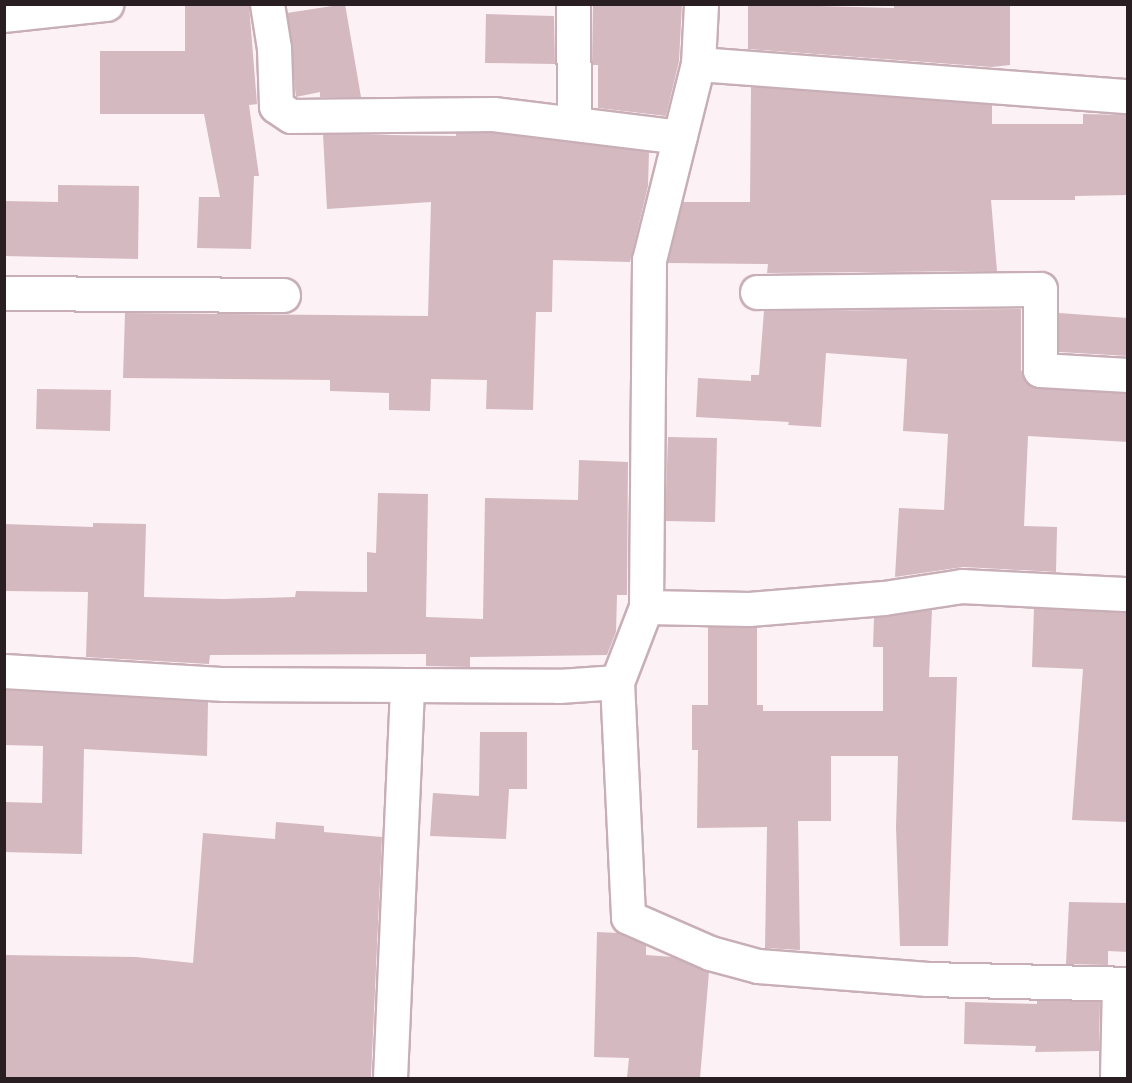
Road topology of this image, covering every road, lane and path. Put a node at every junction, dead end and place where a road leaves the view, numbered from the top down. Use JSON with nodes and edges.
{"nodes":[{"id":1,"x":106,"y":4,"type":"edge"},
{"id":2,"x":267,"y":4,"type":"edge"},
{"id":3,"x":573,"y":4,"type":"edge"},
{"id":4,"x":701,"y":4,"type":"edge"},
{"id":5,"x":4,"y":15,"type":"edge"},
{"id":6,"x":698,"y":64,"type":"junction"},
{"id":7,"x":1128,"y":96,"type":"edge"},
{"id":8,"x":574,"y":122,"type":"junction"},
{"id":9,"x":680,"y":137,"type":"junction"},
{"id":10,"x":757,"y":292,"type":"dead end"},
{"id":11,"x":4,"y":294,"type":"edge"},
{"id":12,"x":283,"y":295,"type":"dead end"},
{"id":13,"x":1128,"y":375,"type":"edge"},
{"id":14,"x":1128,"y":594,"type":"edge"},
{"id":15,"x":646,"y":607,"type":"junction"},
{"id":16,"x":4,"y":672,"type":"edge"},
{"id":17,"x":617,"y":682,"type":"junction"},
{"id":18,"x":407,"y":685,"type":"junction"},
{"id":19,"x":1123,"y":984,"type":"edge"},
{"id":20,"x":390,"y":1078,"type":"edge"},
{"id":21,"x":1116,"y":1078,"type":"edge"}],
"edges":[{"from":1,"to":5,"type":"street"},
{"from":2,"to":8,"type":"street"},
{"from":3,"to":8,"type":"street"},
{"from":4,"to":6,"type":"street"},
{"from":6,"to":7,"type":"street"},
{"from":6,"to":9,"type":"street"},
{"from":8,"to":9,"type":"street"},
{"from":9,"to":15,"type":"street"},
{"from":10,"to":13,"type":"street"},
{"from":11,"to":12,"type":"street"},
{"from":14,"to":15,"type":"street"},
{"from":15,"to":17,"type":"street"},
{"from":16,"to":18,"type":"street"},
{"from":17,"to":18,"type":"street"},
{"from":17,"to":19,"type":"street"},
{"from":18,"to":20,"type":"street"},
{"from":19,"to":21,"type":"street"}]}
